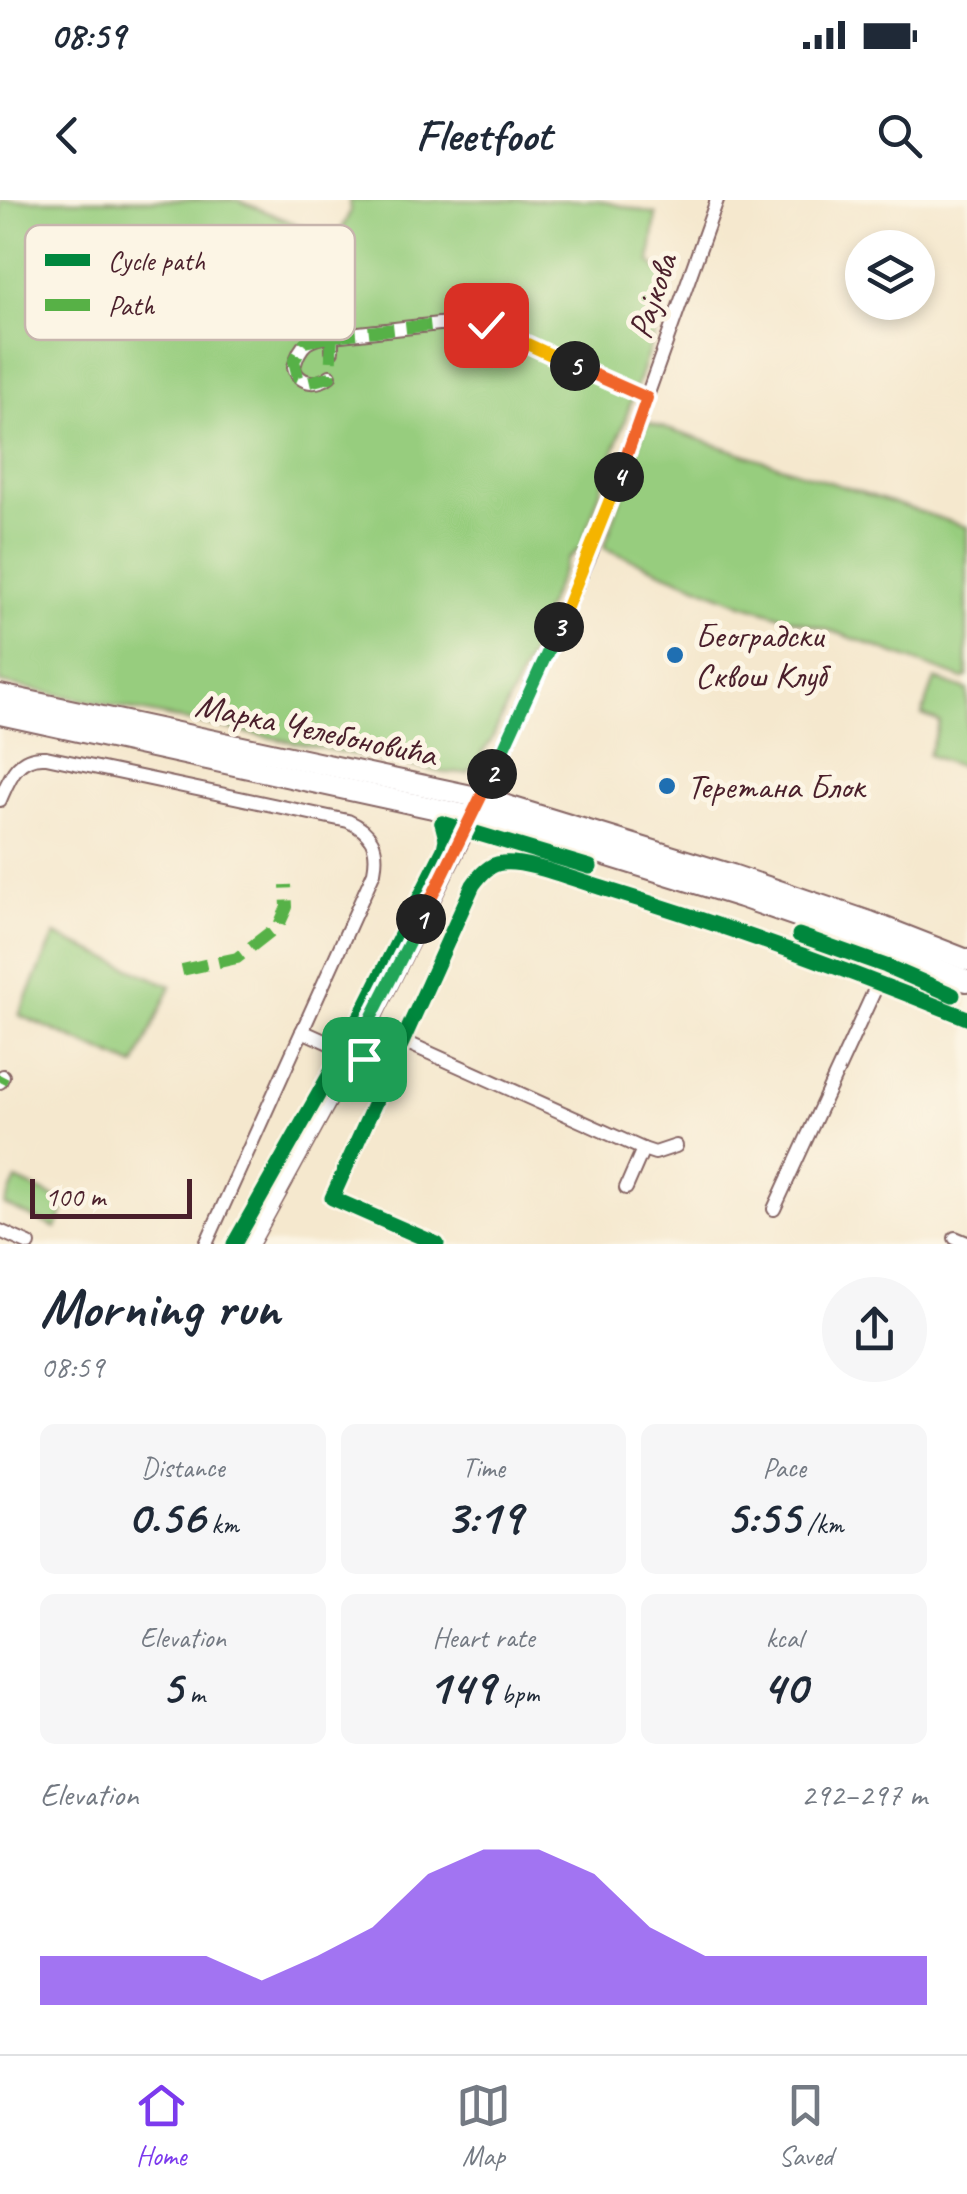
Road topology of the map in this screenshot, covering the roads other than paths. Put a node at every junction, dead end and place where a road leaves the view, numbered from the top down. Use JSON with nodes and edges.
{"nodes":[{"id":1,"x":716,"y":200,"type":"edge"},
{"id":2,"x":355,"y":333,"type":"edge"},
{"id":3,"x":314,"y":340,"type":"edge"},
{"id":4,"x":332,"y":340,"type":"edge"},
{"id":5,"x":332,"y":351,"type":"dead end"},
{"id":6,"x":330,"y":376,"type":"dead end"},
{"id":7,"x":647,"y":398,"type":"junction"},
{"id":8,"x":0,"y":695,"type":"edge"},
{"id":9,"x":0,"y":714,"type":"edge"},
{"id":10,"x":0,"y":800,"type":"edge"},
{"id":11,"x":477,"y":807,"type":"junction"},
{"id":12,"x":896,"y":942,"type":"junction"},
{"id":13,"x":967,"y":960,"type":"edge"},
{"id":14,"x":967,"y":981,"type":"edge"},
{"id":15,"x":878,"y":982,"type":"junction"},
{"id":16,"x":967,"y":1018,"type":"edge"},
{"id":17,"x":302,"y":1031,"type":"junction"},
{"id":18,"x":403,"y":1041,"type":"junction"},
{"id":19,"x":353,"y":1054,"type":"junction"},
{"id":20,"x":389,"y":1070,"type":"junction"},
{"id":21,"x":676,"y":1146,"type":"dead end"},
{"id":22,"x":643,"y":1149,"type":"junction"},
{"id":23,"x":626,"y":1188,"type":"dead end"},
{"id":24,"x":774,"y":1209,"type":"dead end"},
{"id":25,"x":2,"y":1236,"type":"edge"},
{"id":26,"x":28,"y":1244,"type":"edge"},
{"id":27,"x":206,"y":1244,"type":"edge"},
{"id":28,"x":249,"y":1244,"type":"edge"},
{"id":29,"x":436,"y":1244,"type":"edge"}],
"edges":[{"from":1,"to":7,"type":"street","name":"Рајкова"},
{"from":2,"to":7,"type":"street"},
{"from":3,"to":6,"type":"street"},
{"from":4,"to":5,"type":"street"},
{"from":7,"to":11,"type":"street","name":"Рајкова"},
{"from":8,"to":11,"type":"main road","name":"Марка Челебоновића"},
{"from":9,"to":11,"type":"main road","name":"Марка Челебоновића"},
{"from":10,"to":17,"type":"street"},
{"from":11,"to":12,"type":"main road","name":"Марка Челебоновића"},
{"from":11,"to":19,"type":"main road"},
{"from":12,"to":13,"type":"main road","name":"Марка Челебоновића"},
{"from":12,"to":14,"type":"main road","name":"Марка Челебоновића"},
{"from":12,"to":15,"type":"street"},
{"from":15,"to":16,"type":"street"},
{"from":15,"to":18,"type":"street"},
{"from":15,"to":24,"type":"street"},
{"from":17,"to":19,"type":"street"},
{"from":17,"to":27,"type":"street"},
{"from":18,"to":20,"type":"street"},
{"from":18,"to":22,"type":"street"},
{"from":19,"to":20,"type":"street"},
{"from":19,"to":28,"type":"main road"},
{"from":20,"to":29,"type":"street"},
{"from":21,"to":22,"type":"street"},
{"from":22,"to":23,"type":"street"},
{"from":25,"to":26,"type":"street"}]}
